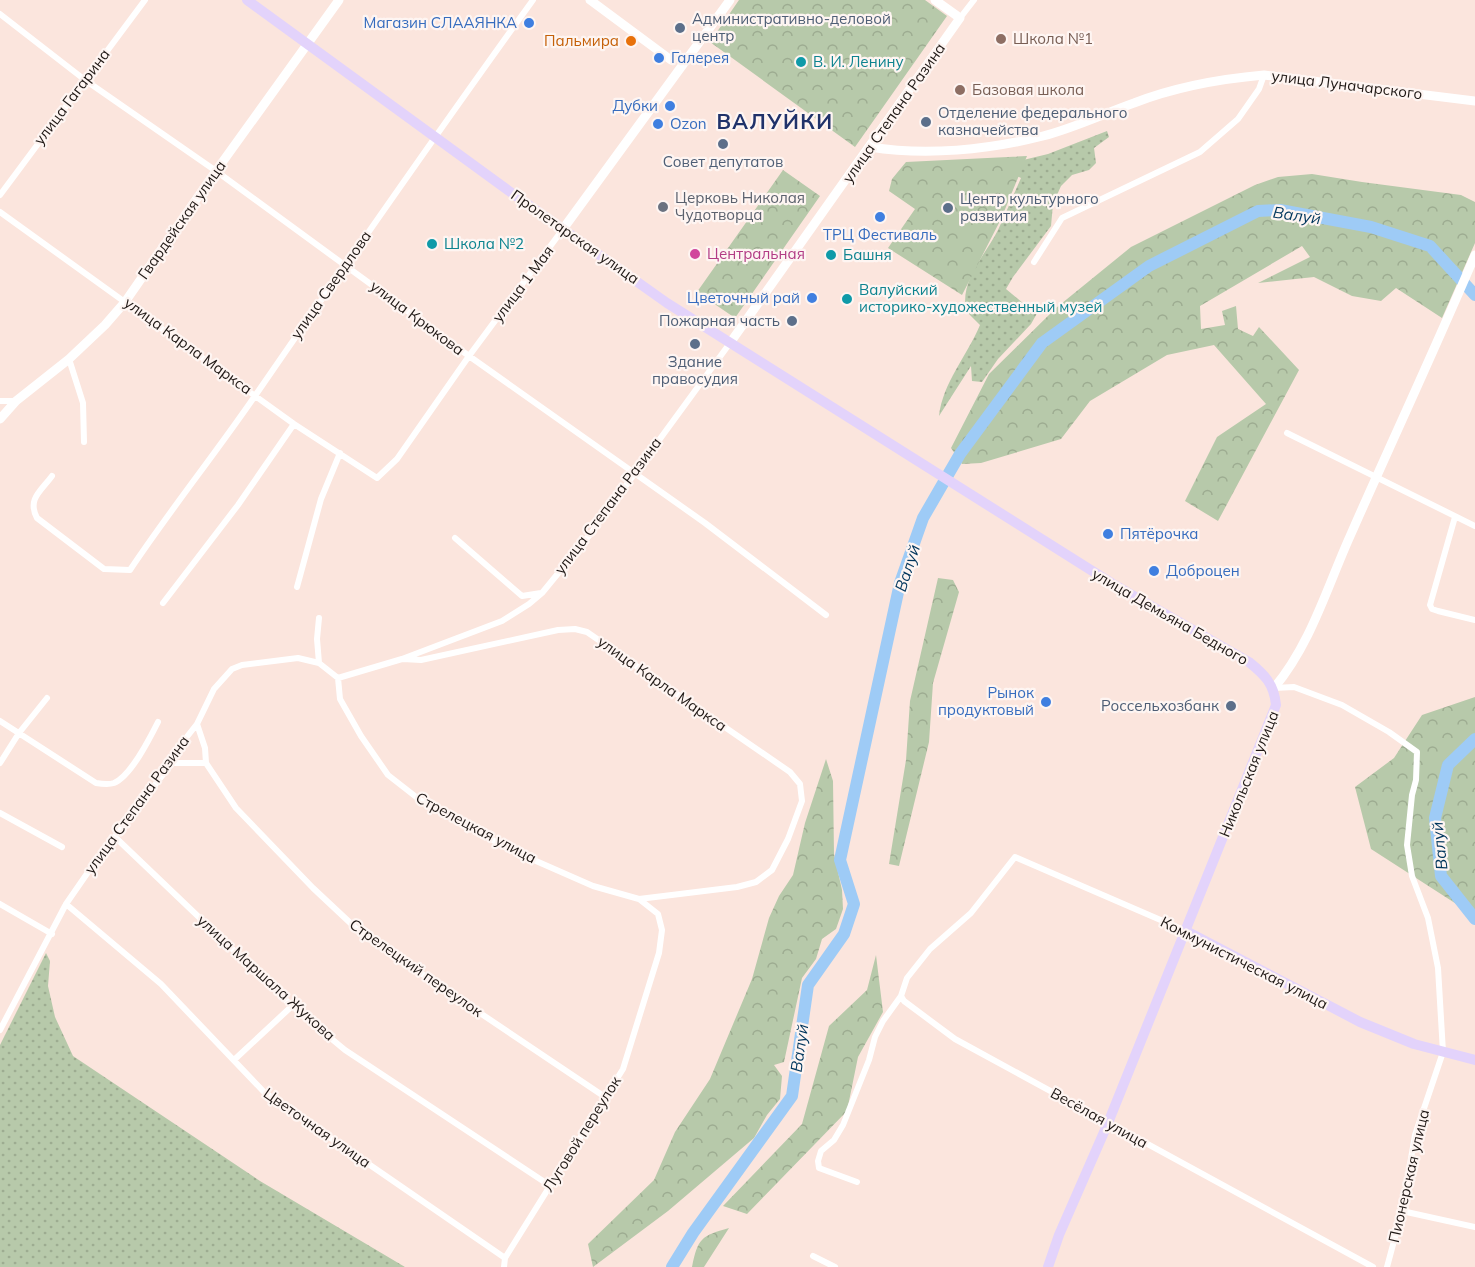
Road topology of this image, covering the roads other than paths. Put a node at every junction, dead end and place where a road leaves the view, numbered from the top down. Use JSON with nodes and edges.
{"nodes":[{"id":1,"x":145,"y":0,"type":"edge"},
{"id":2,"x":247,"y":0,"type":"edge"},
{"id":3,"x":339,"y":0,"type":"edge"},
{"id":4,"x":533,"y":0,"type":"edge"},
{"id":5,"x":590,"y":0,"type":"edge"},
{"id":6,"x":730,"y":0,"type":"edge"},
{"id":7,"x":935,"y":0,"type":"edge"},
{"id":8,"x":974,"y":0,"type":"edge"},
{"id":9,"x":0,"y":14,"type":"edge"},
{"id":10,"x":960,"y":18,"type":"junction"},
{"id":11,"x":307,"y":45,"type":"junction"},
{"id":12,"x":671,"y":60,"type":"dead end"},
{"id":13,"x":1264,"y":75,"type":"junction"},
{"id":14,"x":86,"y":80,"type":"junction"},
{"id":15,"x":1475,"y":101,"type":"edge"},
{"id":16,"x":435,"y":136,"type":"junction"},
{"id":17,"x":870,"y":147,"type":"junction"},
{"id":18,"x":216,"y":171,"type":"junction"},
{"id":19,"x":0,"y":195,"type":"edge"},
{"id":20,"x":0,"y":212,"type":"edge"},
{"id":21,"x":563,"y":230,"type":"junction"},
{"id":22,"x":1475,"y":255,"type":"edge"},
{"id":23,"x":1034,"y":262,"type":"dead end"},
{"id":24,"x":345,"y":264,"type":"junction"},
{"id":25,"x":125,"y":302,"type":"junction"},
{"id":26,"x":730,"y":343,"type":"junction"},
{"id":27,"x":469,"y":356,"type":"junction"},
{"id":28,"x":69,"y":359,"type":"junction"},
{"id":29,"x":255,"y":395,"type":"junction"},
{"id":30,"x":0,"y":401,"type":"edge"},
{"id":31,"x":16,"y":401,"type":"junction"},
{"id":32,"x":0,"y":419,"type":"edge"},
{"id":33,"x":294,"y":424,"type":"junction"},
{"id":34,"x":1287,"y":433,"type":"dead end"},
{"id":35,"x":84,"y":442,"type":"dead end"},
{"id":36,"x":340,"y":453,"type":"junction"},
{"id":37,"x":914,"y":458,"type":"joint"},
{"id":38,"x":634,"y":473,"type":"junction"},
{"id":39,"x":52,"y":476,"type":"dead end"},
{"id":40,"x":1376,"y":477,"type":"junction"},
{"id":41,"x":377,"y":478,"type":"joint"},
{"id":42,"x":1455,"y":517,"type":"junction"},
{"id":43,"x":1475,"y":526,"type":"edge"},
{"id":44,"x":455,"y":538,"type":"dead end"},
{"id":45,"x":297,"y":587,"type":"dead end"},
{"id":46,"x":542,"y":593,"type":"junction"},
{"id":47,"x":163,"y":603,"type":"dead end"},
{"id":48,"x":826,"y":615,"type":"dead end"},
{"id":49,"x":319,"y":618,"type":"dead end"},
{"id":50,"x":1475,"y":620,"type":"edge"},
{"id":51,"x":402,"y":659,"type":"junction"},
{"id":52,"x":319,"y":663,"type":"junction"},
{"id":53,"x":338,"y":678,"type":"junction"},
{"id":54,"x":1274,"y":688,"type":"junction"},
{"id":55,"x":47,"y":698,"type":"dead end"},
{"id":56,"x":0,"y":721,"type":"edge"},
{"id":57,"x":158,"y":722,"type":"dead end"},
{"id":58,"x":197,"y":724,"type":"junction"},
{"id":59,"x":19,"y":733,"type":"junction"},
{"id":60,"x":0,"y":763,"type":"edge"},
{"id":61,"x":172,"y":763,"type":"junction"},
{"id":62,"x":206,"y":763,"type":"junction"},
{"id":63,"x":0,"y":813,"type":"edge"},
{"id":64,"x":115,"y":837,"type":"junction"},
{"id":65,"x":62,"y":847,"type":"dead end"},
{"id":66,"x":639,"y":899,"type":"junction"},
{"id":67,"x":0,"y":904,"type":"edge"},
{"id":68,"x":66,"y":904,"type":"junction"},
{"id":69,"x":1186,"y":932,"type":"junction"},
{"id":70,"x":52,"y":934,"type":"junction"},
{"id":71,"x":901,"y":996,"type":"junction"},
{"id":72,"x":292,"y":1006,"type":"junction"},
{"id":73,"x":0,"y":1030,"type":"edge"},
{"id":74,"x":1443,"y":1052,"type":"junction"},
{"id":75,"x":234,"y":1060,"type":"junction"},
{"id":76,"x":1475,"y":1060,"type":"edge"},
{"id":77,"x":605,"y":1097,"type":"junction"},
{"id":78,"x":1108,"y":1123,"type":"junction"},
{"id":79,"x":857,"y":1182,"type":"dead end"},
{"id":80,"x":549,"y":1185,"type":"junction"},
{"id":81,"x":1402,"y":1211,"type":"junction"},
{"id":82,"x":1475,"y":1227,"type":"edge"},
{"id":83,"x":813,"y":1256,"type":"dead end"},
{"id":84,"x":505,"y":1258,"type":"junction"},
{"id":85,"x":1366,"y":1266,"type":"edge"},
{"id":86,"x":504,"y":1267,"type":"edge"},
{"id":87,"x":835,"y":1267,"type":"edge"},
{"id":88,"x":1048,"y":1267,"type":"edge"},
{"id":89,"x":1373,"y":1267,"type":"edge"},
{"id":90,"x":1387,"y":1267,"type":"edge"}],
"edges":[{"from":1,"to":14,"type":"street","name":"улица Гагарина"},
{"from":2,"to":11,"type":"main road","name":"Пролетарская улица"},
{"from":3,"to":11,"type":"main road","name":"Гвардейская улица"},
{"from":4,"to":16,"type":"street","name":"улица Свердлова"},
{"from":5,"to":12,"type":"main road"},
{"from":6,"to":21,"type":"main road","name":"улица 1 Мая"},
{"from":7,"to":10,"type":"main road"},
{"from":8,"to":10,"type":"street","name":"улица Степана Разина"},
{"from":9,"to":14,"type":"street","name":"улица Крюкова"},
{"from":10,"to":17,"type":"main road","name":"улица Степана Разина"},
{"from":11,"to":16,"type":"main road","name":"Пролетарская улица"},
{"from":11,"to":18,"type":"main road","name":"Гвардейская улица"},
{"from":13,"to":15,"type":"main road","name":"улица Луначарского"},
{"from":13,"to":17,"type":"main road","name":"улица Луначарского"},
{"from":13,"to":23,"type":"street"},
{"from":14,"to":18,"type":"street","name":"улица Крюкова"},
{"from":14,"to":19,"type":"street","name":"улица Гагарина"},
{"from":16,"to":21,"type":"main road","name":"Пролетарская улица"},
{"from":16,"to":24,"type":"street","name":"улица Свердлова"},
{"from":17,"to":26,"type":"main road","name":"улица Степана Разина"},
{"from":18,"to":24,"type":"street","name":"улица Крюкова"},
{"from":18,"to":25,"type":"main road","name":"Гвардейская улица"},
{"from":20,"to":25,"type":"street","name":"улица Карла Маркса"},
{"from":21,"to":26,"type":"main road","name":"Пролетарская улица"},
{"from":21,"to":27,"type":"street","name":"улица 1 Мая"},
{"from":22,"to":40,"type":"main road","name":"Никольская улица"},
{"from":24,"to":27,"type":"street","name":"улица Крюкова"},
{"from":24,"to":29,"type":"street","name":"улица Свердлова"},
{"from":25,"to":28,"type":"main road","name":"Гвардейская улица"},
{"from":25,"to":29,"type":"street","name":"улица Карла Маркса"},
{"from":26,"to":37,"type":"main road","name":"Пролетарская улица"},
{"from":26,"to":38,"type":"street","name":"улица Степана Разина"},
{"from":27,"to":38,"type":"street","name":"улица Крюкова"},
{"from":27,"to":41,"type":"street","name":"улица 1 Мая"},
{"from":28,"to":31,"type":"main road","name":"Гвардейская улица"},
{"from":28,"to":35,"type":"street"},
{"from":29,"to":33,"type":"street","name":"улица Карла Маркса"},
{"from":29,"to":39,"type":"street","name":"улица Свердлова"},
{"from":30,"to":31,"type":"street"},
{"from":31,"to":32,"type":"main road","name":"Гвардейская улица"},
{"from":33,"to":36,"type":"street","name":"улица Карла Маркса"},
{"from":33,"to":47,"type":"street"},
{"from":34,"to":40,"type":"street"},
{"from":36,"to":41,"type":"street","name":"улица Карла Маркса"},
{"from":36,"to":45,"type":"street"},
{"from":37,"to":54,"type":"main road","name":"улица Демьяна Бедного"},
{"from":38,"to":46,"type":"street","name":"улица Степана Разина"},
{"from":38,"to":48,"type":"street","name":"улица Крюкова"},
{"from":40,"to":42,"type":"street"},
{"from":40,"to":54,"type":"main road","name":"Никольская улица"},
{"from":42,"to":43,"type":"street"},
{"from":42,"to":50,"type":"street"},
{"from":44,"to":46,"type":"street"},
{"from":46,"to":51,"type":"street","name":"улица Степана Разина"},
{"from":49,"to":52,"type":"street"},
{"from":51,"to":53,"type":"street","name":"улица Степана Разина"},
{"from":51,"to":66,"type":"street","name":"улица Карла Маркса"},
{"from":52,"to":53,"type":"street","name":"улица Степана Разина"},
{"from":52,"to":58,"type":"street","name":"улица Степана Разина"},
{"from":53,"to":66,"type":"street","name":"Стрелецкая улица"},
{"from":54,"to":69,"type":"main road","name":"Никольская улица"},
{"from":54,"to":74,"type":"street","name":"Пионерская улица"},
{"from":55,"to":59,"type":"street"},
{"from":56,"to":59,"type":"street"},
{"from":57,"to":59,"type":"street"},
{"from":58,"to":61,"type":"street","name":"улица Степана Разина"},
{"from":58,"to":62,"type":"street","name":"Стрелецкий переулок"},
{"from":59,"to":60,"type":"street"},
{"from":61,"to":62,"type":"street"},
{"from":61,"to":64,"type":"street","name":"улица Степана Разина"},
{"from":62,"to":77,"type":"street","name":"Стрелецкий переулок"},
{"from":63,"to":65,"type":"street"},
{"from":64,"to":68,"type":"street","name":"улица Степана Разина"},
{"from":64,"to":72,"type":"street","name":"улица Маршала Жукова"},
{"from":66,"to":77,"type":"street","name":"Луговой переулок"},
{"from":67,"to":70,"type":"street"},
{"from":68,"to":70,"type":"street","name":"улица Степана Разина"},
{"from":68,"to":75,"type":"street","name":"Цветочная улица"},
{"from":69,"to":71,"type":"street","name":"Коммунистическая улица"},
{"from":69,"to":74,"type":"main road","name":"Коммунистическая улица"},
{"from":69,"to":78,"type":"main road","name":"Никольская улица"},
{"from":70,"to":73,"type":"street","name":"улица Степана Разина"},
{"from":71,"to":78,"type":"street","name":"Весёлая улица"},
{"from":71,"to":79,"type":"street"},
{"from":72,"to":75,"type":"street"},
{"from":72,"to":80,"type":"street","name":"улица Маршала Жукова"},
{"from":74,"to":76,"type":"main road","name":"Коммунистическая улица"},
{"from":74,"to":81,"type":"street","name":"Пионерская улица"},
{"from":75,"to":84,"type":"street","name":"Цветочная улица"},
{"from":77,"to":80,"type":"street","name":"Луговой переулок"},
{"from":78,"to":85,"type":"street","name":"Весёлая улица"},
{"from":78,"to":88,"type":"main road","name":"Никольская улица"},
{"from":80,"to":84,"type":"street","name":"Луговой переулок"},
{"from":81,"to":82,"type":"street"},
{"from":81,"to":90,"type":"street","name":"Пионерская улица"},
{"from":83,"to":87,"type":"street"},
{"from":84,"to":86,"type":"street","name":"Луговой переулок"},
{"from":85,"to":89,"type":"street"}]}
